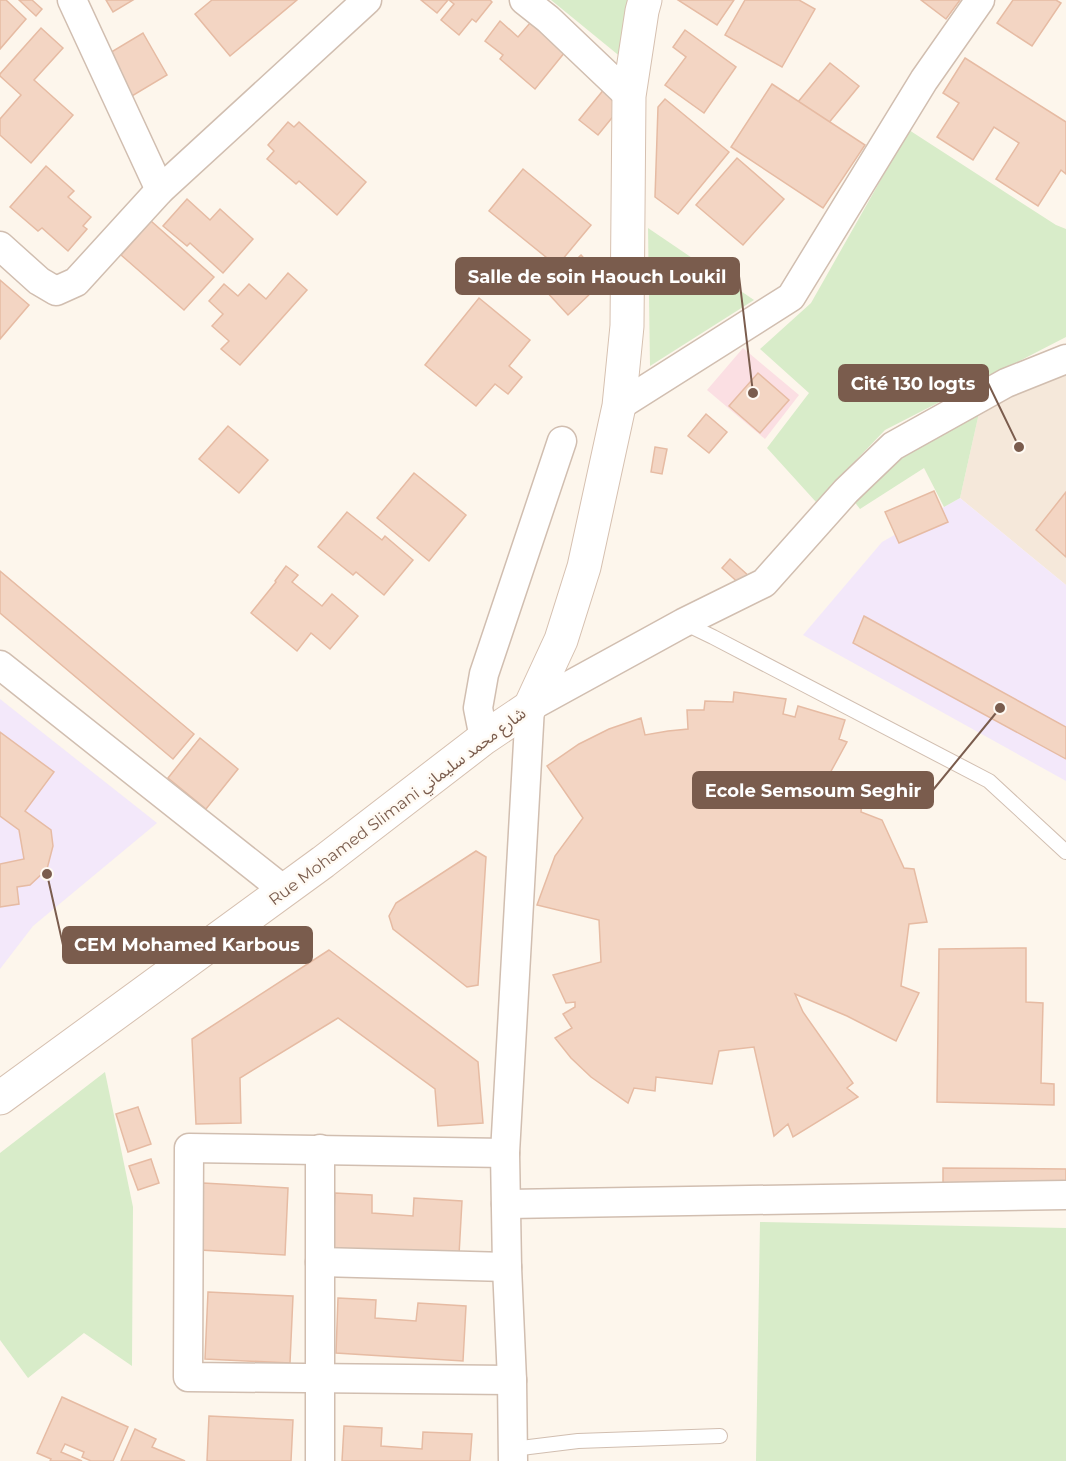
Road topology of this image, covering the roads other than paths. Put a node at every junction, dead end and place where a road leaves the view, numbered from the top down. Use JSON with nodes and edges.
{"nodes":[{"id":1,"x":72,"y":0,"type":"edge"},
{"id":2,"x":367,"y":0,"type":"edge"},
{"id":3,"x":524,"y":0,"type":"edge"},
{"id":4,"x":645,"y":0,"type":"edge"},
{"id":5,"x":980,"y":0,"type":"edge"},
{"id":6,"x":629,"y":96,"type":"junction"},
{"id":7,"x":160,"y":190,"type":"junction"},
{"id":8,"x":0,"y":246,"type":"edge"},
{"id":9,"x":1066,"y":359,"type":"edge"},
{"id":10,"x":619,"y":406,"type":"junction"},
{"id":11,"x":562,"y":441,"type":"dead end"},
{"id":12,"x":683,"y":623,"type":"junction"},
{"id":13,"x":0,"y":665,"type":"edge"},
{"id":14,"x":530,"y":707,"type":"junction"},
{"id":15,"x":484,"y":738,"type":"junction"},
{"id":16,"x":1066,"y":852,"type":"edge"},
{"id":17,"x":285,"y":891,"type":"junction"},
{"id":18,"x":0,"y":1098,"type":"edge"},
{"id":19,"x":321,"y":1149,"type":"junction"},
{"id":20,"x":505,"y":1153,"type":"junction"},
{"id":21,"x":1066,"y":1196,"type":"edge"},
{"id":22,"x":506,"y":1204,"type":"junction"},
{"id":23,"x":320,"y":1262,"type":"junction"},
{"id":24,"x":507,"y":1267,"type":"junction"},
{"id":25,"x":320,"y":1378,"type":"junction"},
{"id":26,"x":512,"y":1380,"type":"junction"},
{"id":27,"x":720,"y":1436,"type":"dead end"},
{"id":28,"x":513,"y":1455,"type":"edge"},
{"id":29,"x":320,"y":1461,"type":"edge"}],
"edges":[{"from":1,"to":7,"type":"street"},
{"from":2,"to":7,"type":"street"},
{"from":3,"to":6,"type":"street"},
{"from":4,"to":6,"type":"street","name":"Rue Mohamed Slimani شارع محمد سليماني"},
{"from":5,"to":10,"type":"street"},
{"from":6,"to":10,"type":"street","name":"Rue Mohamed Slimani شارع محمد سليماني"},
{"from":7,"to":8,"type":"street"},
{"from":9,"to":12,"type":"street"},
{"from":10,"to":14,"type":"street","name":"Rue Mohamed Slimani شارع محمد سليماني"},
{"from":11,"to":15,"type":"street"},
{"from":12,"to":14,"type":"street"},
{"from":12,"to":16,"type":"lane"},
{"from":13,"to":17,"type":"street"},
{"from":14,"to":15,"type":"street","name":"Rue Mohamed Slimani شارع محمد سليماني"},
{"from":14,"to":20,"type":"street"},
{"from":15,"to":17,"type":"street","name":"Rue Mohamed Slimani شارع محمد سليماني"},
{"from":17,"to":18,"type":"street","name":"Rue Mohamed Slimani شارع محمد سليماني"},
{"from":19,"to":20,"type":"street"},
{"from":19,"to":23,"type":"street"},
{"from":19,"to":25,"type":"street"},
{"from":20,"to":22,"type":"street"},
{"from":21,"to":22,"type":"street"},
{"from":22,"to":24,"type":"street"},
{"from":23,"to":24,"type":"street"},
{"from":23,"to":25,"type":"street"},
{"from":24,"to":26,"type":"street"},
{"from":25,"to":26,"type":"street"},
{"from":25,"to":29,"type":"street"},
{"from":26,"to":28,"type":"street"},
{"from":27,"to":28,"type":"lane"}]}
